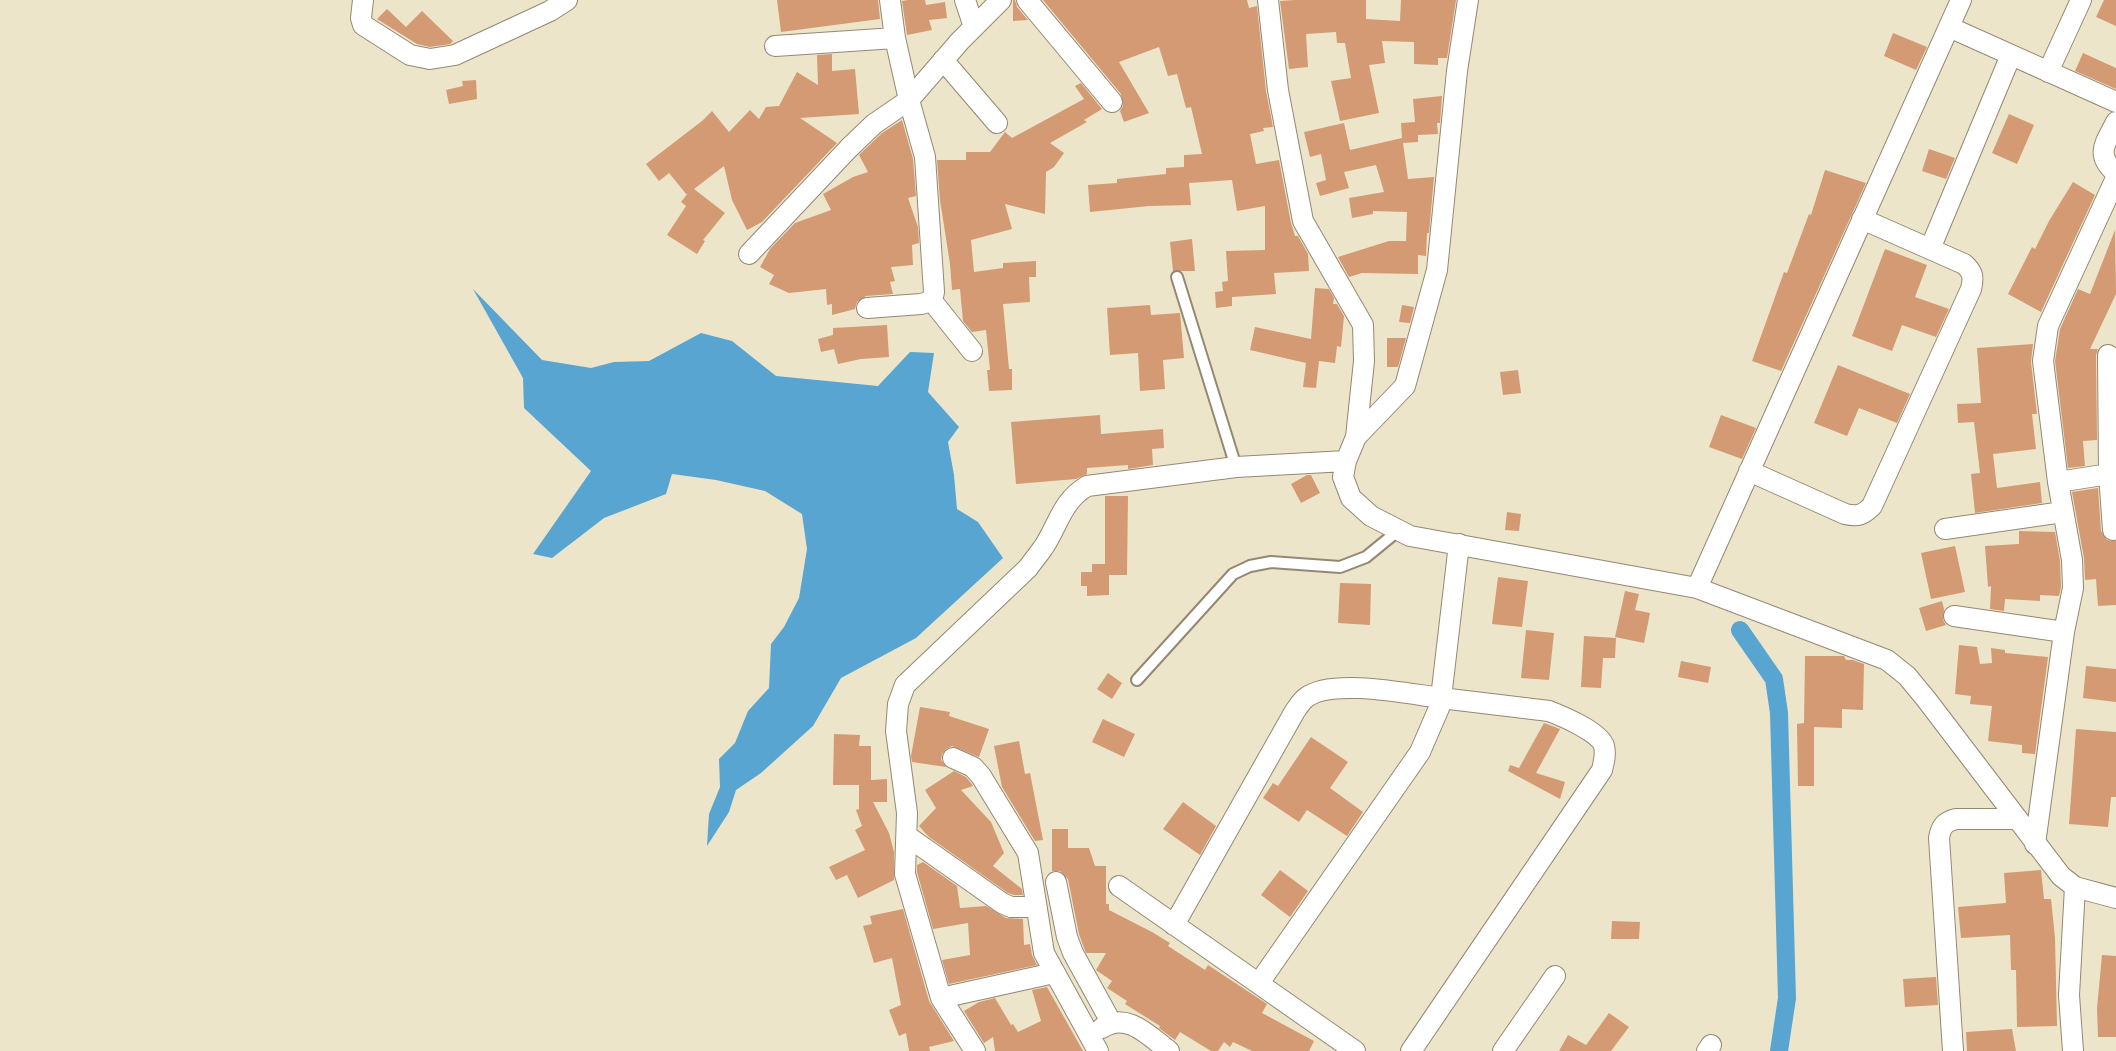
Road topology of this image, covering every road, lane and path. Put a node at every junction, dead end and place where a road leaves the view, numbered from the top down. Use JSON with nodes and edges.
{"nodes":[{"id":1,"x":363,"y":0,"type":"edge"},
{"id":2,"x":567,"y":0,"type":"edge"},
{"id":3,"x":890,"y":0,"type":"edge"},
{"id":4,"x":965,"y":0,"type":"edge"},
{"id":5,"x":1001,"y":0,"type":"edge"},
{"id":6,"x":1027,"y":0,"type":"edge"},
{"id":7,"x":1268,"y":0,"type":"edge"},
{"id":8,"x":1468,"y":0,"type":"edge"},
{"id":9,"x":1961,"y":0,"type":"edge"},
{"id":10,"x":2081,"y":0,"type":"edge"},
{"id":11,"x":974,"y":27,"type":"junction"},
{"id":12,"x":1949,"y":27,"type":"junction"},
{"id":13,"x":895,"y":38,"type":"junction"},
{"id":14,"x":775,"y":46,"type":"dead end"},
{"id":15,"x":2011,"y":55,"type":"junction"},
{"id":16,"x":943,"y":60,"type":"junction"},
{"id":17,"x":2048,"y":72,"type":"junction"},
{"id":18,"x":909,"y":100,"type":"junction"},
{"id":19,"x":1112,"y":102,"type":"dead end"},
{"id":20,"x":2116,"y":102,"type":"edge"},
{"id":21,"x":2116,"y":122,"type":"edge"},
{"id":22,"x":997,"y":123,"type":"dead end"},
{"id":23,"x":2116,"y":173,"type":"edge"},
{"id":24,"x":2116,"y":178,"type":"edge"},
{"id":25,"x":1862,"y":219,"type":"junction"},
{"id":26,"x":1930,"y":249,"type":"junction"},
{"id":27,"x":749,"y":254,"type":"dead end"},
{"id":28,"x":1177,"y":277,"type":"dead end"},
{"id":29,"x":932,"y":300,"type":"junction"},
{"id":30,"x":867,"y":308,"type":"dead end"},
{"id":31,"x":972,"y":351,"type":"dead end"},
{"id":32,"x":2108,"y":355,"type":"dead end"},
{"id":33,"x":1356,"y":437,"type":"junction"},
{"id":34,"x":1346,"y":461,"type":"junction"},
{"id":35,"x":1236,"y":467,"type":"junction"},
{"id":36,"x":1749,"y":471,"type":"junction"},
{"id":37,"x":2109,"y":474,"type":"junction"},
{"id":38,"x":2058,"y":482,"type":"junction"},
{"id":39,"x":2063,"y":512,"type":"junction"},
{"id":40,"x":1946,"y":529,"type":"dead end"},
{"id":41,"x":1399,"y":530,"type":"junction"},
{"id":42,"x":2113,"y":530,"type":"dead end"},
{"id":43,"x":1459,"y":544,"type":"junction"},
{"id":44,"x":1697,"y":588,"type":"junction"},
{"id":45,"x":1954,"y":616,"type":"dead end"},
{"id":46,"x":2064,"y":632,"type":"junction"},
{"id":47,"x":1137,"y":680,"type":"dead end"},
{"id":48,"x":1441,"y":698,"type":"junction"},
{"id":49,"x":953,"y":758,"type":"dead end"},
{"id":50,"x":2016,"y":819,"type":"junction"},
{"id":51,"x":907,"y":836,"type":"junction"},
{"id":52,"x":2035,"y":844,"type":"junction"},
{"id":53,"x":1056,"y":882,"type":"dead end"},
{"id":54,"x":1119,"y":886,"type":"dead end"},
{"id":55,"x":2075,"y":887,"type":"junction"},
{"id":56,"x":2116,"y":898,"type":"edge"},
{"id":57,"x":1036,"y":907,"type":"junction"},
{"id":58,"x":1174,"y":925,"type":"junction"},
{"id":59,"x":1054,"y":973,"type":"junction"},
{"id":60,"x":1555,"y":976,"type":"dead end"},
{"id":61,"x":1259,"y":983,"type":"junction"},
{"id":62,"x":942,"y":998,"type":"junction"},
{"id":63,"x":1111,"y":1022,"type":"junction"},
{"id":64,"x":1094,"y":1044,"type":"edge"},
{"id":65,"x":972,"y":1050,"type":"edge"},
{"id":66,"x":1169,"y":1051,"type":"edge"},
{"id":67,"x":1355,"y":1051,"type":"edge"},
{"id":68,"x":1411,"y":1051,"type":"edge"},
{"id":69,"x":1503,"y":1051,"type":"edge"},
{"id":70,"x":1953,"y":1051,"type":"edge"},
{"id":71,"x":2073,"y":1051,"type":"edge"}],
"edges":[{"from":1,"to":2,"type":"street"},
{"from":3,"to":13,"type":"street"},
{"from":4,"to":11,"type":"street"},
{"from":5,"to":11,"type":"street"},
{"from":6,"to":19,"type":"street"},
{"from":7,"to":33,"type":"street"},
{"from":8,"to":33,"type":"street"},
{"from":9,"to":12,"type":"street"},
{"from":10,"to":17,"type":"street"},
{"from":11,"to":16,"type":"street"},
{"from":12,"to":15,"type":"street"},
{"from":12,"to":25,"type":"street"},
{"from":13,"to":14,"type":"street"},
{"from":13,"to":18,"type":"street"},
{"from":15,"to":17,"type":"street"},
{"from":15,"to":26,"type":"street"},
{"from":16,"to":18,"type":"street"},
{"from":16,"to":22,"type":"street"},
{"from":17,"to":20,"type":"street"},
{"from":18,"to":27,"type":"street"},
{"from":18,"to":29,"type":"street"},
{"from":21,"to":23,"type":"street"},
{"from":24,"to":38,"type":"street"},
{"from":25,"to":26,"type":"street"},
{"from":25,"to":36,"type":"street"},
{"from":26,"to":36,"type":"street"},
{"from":28,"to":35,"type":"lane"},
{"from":29,"to":30,"type":"street"},
{"from":29,"to":31,"type":"street"},
{"from":32,"to":37,"type":"street"},
{"from":33,"to":34,"type":"street"},
{"from":34,"to":35,"type":"street"},
{"from":34,"to":41,"type":"street"},
{"from":35,"to":51,"type":"street"},
{"from":36,"to":44,"type":"street"},
{"from":37,"to":38,"type":"street"},
{"from":37,"to":42,"type":"street"},
{"from":38,"to":39,"type":"street"},
{"from":39,"to":40,"type":"street"},
{"from":39,"to":46,"type":"street"},
{"from":41,"to":43,"type":"street"},
{"from":41,"to":47,"type":"lane"},
{"from":43,"to":44,"type":"street"},
{"from":43,"to":48,"type":"street"},
{"from":44,"to":50,"type":"street"},
{"from":45,"to":46,"type":"street"},
{"from":46,"to":52,"type":"street"},
{"from":48,"to":58,"type":"street"},
{"from":48,"to":61,"type":"street"},
{"from":48,"to":68,"type":"street"},
{"from":49,"to":57,"type":"street"},
{"from":50,"to":52,"type":"street"},
{"from":50,"to":70,"type":"street"},
{"from":51,"to":57,"type":"street"},
{"from":51,"to":62,"type":"street"},
{"from":52,"to":55,"type":"street"},
{"from":53,"to":63,"type":"street"},
{"from":54,"to":58,"type":"street"},
{"from":55,"to":56,"type":"street"},
{"from":55,"to":71,"type":"street"},
{"from":57,"to":59,"type":"street"},
{"from":58,"to":61,"type":"street"},
{"from":59,"to":62,"type":"street"},
{"from":59,"to":64,"type":"street"},
{"from":60,"to":69,"type":"street"},
{"from":61,"to":67,"type":"street"},
{"from":62,"to":65,"type":"street"},
{"from":63,"to":64,"type":"street"},
{"from":63,"to":66,"type":"street"}]}
